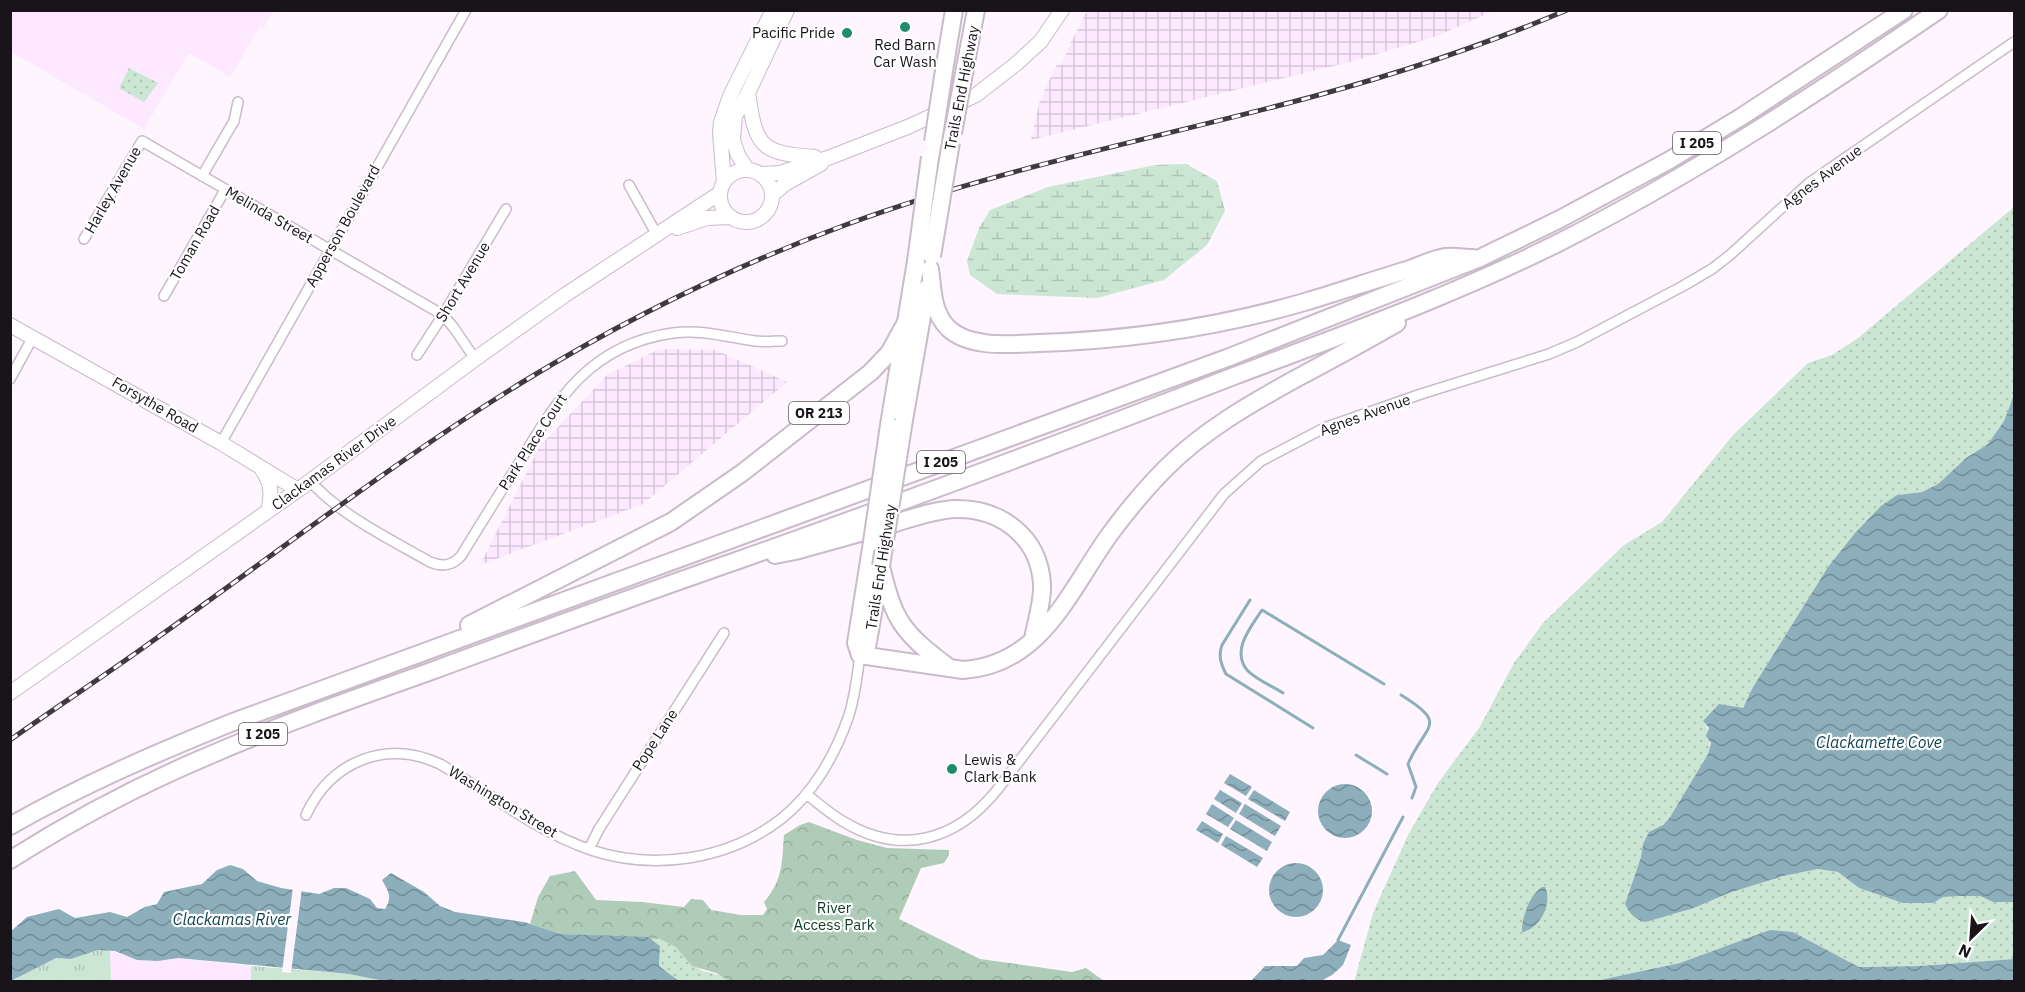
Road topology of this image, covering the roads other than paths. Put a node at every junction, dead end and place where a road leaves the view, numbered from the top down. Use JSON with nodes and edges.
{"nodes":[{"id":1,"x":466,"y":10,"type":"edge"},
{"id":2,"x":773,"y":10,"type":"edge"},
{"id":3,"x":787,"y":10,"type":"edge"},
{"id":4,"x":954,"y":10,"type":"edge"},
{"id":5,"x":976,"y":10,"type":"edge"},
{"id":6,"x":1062,"y":10,"type":"edge"},
{"id":7,"x":1904,"y":10,"type":"edge"},
{"id":8,"x":1939,"y":10,"type":"edge"},
{"id":9,"x":2014,"y":42,"type":"edge"},
{"id":10,"x":748,"y":93,"type":"junction"},
{"id":11,"x":238,"y":102,"type":"dead end"},
{"id":12,"x":142,"y":141,"type":"joint"},
{"id":13,"x":828,"y":158,"type":"junction"},
{"id":14,"x":747,"y":170,"type":"junction"},
{"id":15,"x":761,"y":174,"type":"junction"},
{"id":16,"x":202,"y":176,"type":"junction"},
{"id":17,"x":629,"y":185,"type":"dead end"},
{"id":18,"x":722,"y":187,"type":"junction"},
{"id":19,"x":225,"y":190,"type":"junction"},
{"id":20,"x":772,"y":195,"type":"junction"},
{"id":21,"x":506,"y":208,"type":"dead end"},
{"id":22,"x":730,"y":217,"type":"junction"},
{"id":23,"x":657,"y":235,"type":"junction"},
{"id":24,"x":84,"y":239,"type":"dead end"},
{"id":25,"x":330,"y":250,"type":"junction"},
{"id":26,"x":1480,"y":258,"type":"junction"},
{"id":27,"x":926,"y":262,"type":"junction"},
{"id":28,"x":1471,"y":283,"type":"junction"},
{"id":29,"x":164,"y":296,"type":"dead end"},
{"id":30,"x":443,"y":315,"type":"junction"},
{"id":31,"x":905,"y":324,"type":"junction"},
{"id":32,"x":10,"y":325,"type":"edge"},
{"id":33,"x":33,"y":337,"type":"junction"},
{"id":34,"x":782,"y":341,"type":"dead end"},
{"id":35,"x":417,"y":355,"type":"dead end"},
{"id":36,"x":475,"y":359,"type":"junction"},
{"id":37,"x":10,"y":379,"type":"edge"},
{"id":38,"x":897,"y":422,"type":"junction"},
{"id":39,"x":221,"y":442,"type":"junction"},
{"id":40,"x":259,"y":465,"type":"junction"},
{"id":41,"x":310,"y":481,"type":"junction"},
{"id":42,"x":298,"y":490,"type":"junction"},
{"id":43,"x":268,"y":511,"type":"junction"},
{"id":44,"x":735,"y":561,"type":"junction"},
{"id":45,"x":874,"y":568,"type":"junction"},
{"id":46,"x":724,"y":633,"type":"dead end"},
{"id":47,"x":1033,"y":639,"type":"junction"},
{"id":48,"x":860,"y":655,"type":"junction"},
{"id":49,"x":399,"y":661,"type":"junction"},
{"id":50,"x":950,"y":668,"type":"junction"},
{"id":51,"x":10,"y":693,"type":"edge"},
{"id":52,"x":806,"y":794,"type":"junction"},
{"id":53,"x":306,"y":815,"type":"dead end"},
{"id":54,"x":10,"y":826,"type":"edge"},
{"id":55,"x":589,"y":849,"type":"junction"},
{"id":56,"x":10,"y":860,"type":"edge"}],
"edges":[{"from":1,"to":25,"type":"street","name":"Apperson Boulevard"},
{"from":2,"to":18,"type":"main road"},
{"from":3,"to":10,"type":"main road"},
{"from":4,"to":27,"type":"highway","name":"Trails End Highway","number":"OR 213","bridge":true},
{"from":5,"to":27,"type":"highway","name":"Trails End Highway","number":"OR 213","bridge":true},
{"from":6,"to":13,"type":"main road"},
{"from":7,"to":26,"type":"highway","number":"I 205"},
{"from":8,"to":28,"type":"highway","number":"I 205"},
{"from":9,"to":52,"type":"street","name":"Agnes Avenue"},
{"from":10,"to":13,"type":"main road"},
{"from":10,"to":14,"type":"main road"},
{"from":11,"to":16,"type":"street"},
{"from":12,"to":16,"type":"street","name":"Melinda Street"},
{"from":12,"to":24,"type":"street","name":"Harley Avenue"},
{"from":13,"to":15,"type":"main road"},
{"from":13,"to":20,"type":"main road"},
{"from":14,"to":15,"type":"main road"},
{"from":14,"to":18,"type":"main road","name":"Clackamas River Drive"},
{"from":15,"to":20,"type":"main road"},
{"from":16,"to":19,"type":"street","name":"Melinda Street"},
{"from":17,"to":23,"type":"street"},
{"from":18,"to":22,"type":"main road"},
{"from":18,"to":23,"type":"main road","name":"Clackamas River Drive"},
{"from":19,"to":25,"type":"street","name":"Melinda Street"},
{"from":19,"to":29,"type":"street","name":"Toman Road"},
{"from":20,"to":22,"type":"main road","name":"Clackamas River Drive"},
{"from":21,"to":30,"type":"street","name":"Short Avenue"},
{"from":22,"to":23,"type":"main road","name":"Clackamas River Drive"},
{"from":23,"to":36,"type":"main road","name":"Clackamas River Drive"},
{"from":25,"to":30,"type":"street","name":"Melinda Street"},
{"from":25,"to":39,"type":"street","name":"Apperson Boulevard"},
{"from":26,"to":27,"type":"highway"},
{"from":26,"to":49,"type":"highway","number":"I 205"},
{"from":27,"to":31,"type":"highway","name":"Trails End Highway","number":"OR 213"},
{"from":27,"to":38,"type":"highway","name":"Trails End Highway","number":"OR 213"},
{"from":28,"to":44,"type":"highway","number":"I 205"},
{"from":28,"to":47,"type":"highway"},
{"from":30,"to":35,"type":"street","name":"Short Avenue"},
{"from":30,"to":36,"type":"street","name":"Melinda Street"},
{"from":31,"to":38,"type":"highway","name":"Trails End Highway"},
{"from":31,"to":49,"type":"highway","number":"OR 213"},
{"from":32,"to":33,"type":"main road","name":"Forsythe Road"},
{"from":33,"to":37,"type":"street"},
{"from":33,"to":39,"type":"main road","name":"Forsythe Road"},
{"from":34,"to":41,"type":"street","name":"Park Place Court"},
{"from":36,"to":41,"type":"main road","name":"Clackamas River Drive"},
{"from":38,"to":45,"type":"highway","name":"Trails End Highway","bridge":true},
{"from":39,"to":40,"type":"main road","name":"Forsythe Road"},
{"from":40,"to":42,"type":"main road","name":"Forsythe Road"},
{"from":40,"to":43,"type":"main road"},
{"from":41,"to":42,"type":"main road","name":"Clackamas River Drive"},
{"from":42,"to":43,"type":"main road","name":"Clackamas River Drive"},
{"from":43,"to":51,"type":"main road","name":"Clackamas River Drive"},
{"from":44,"to":47,"type":"highway"},
{"from":44,"to":56,"type":"highway","number":"I 205"},
{"from":45,"to":48,"type":"highway","name":"Trails End Highway"},
{"from":45,"to":50,"type":"highway"},
{"from":46,"to":55,"type":"street","name":"Pope Lane"},
{"from":47,"to":50,"type":"highway"},
{"from":48,"to":50,"type":"highway"},
{"from":48,"to":52,"type":"street","name":"Washington Street"},
{"from":49,"to":54,"type":"highway","number":"I 205"},
{"from":52,"to":55,"type":"street","name":"Washington Street"},
{"from":53,"to":55,"type":"street","name":"Washington Street"}]}
